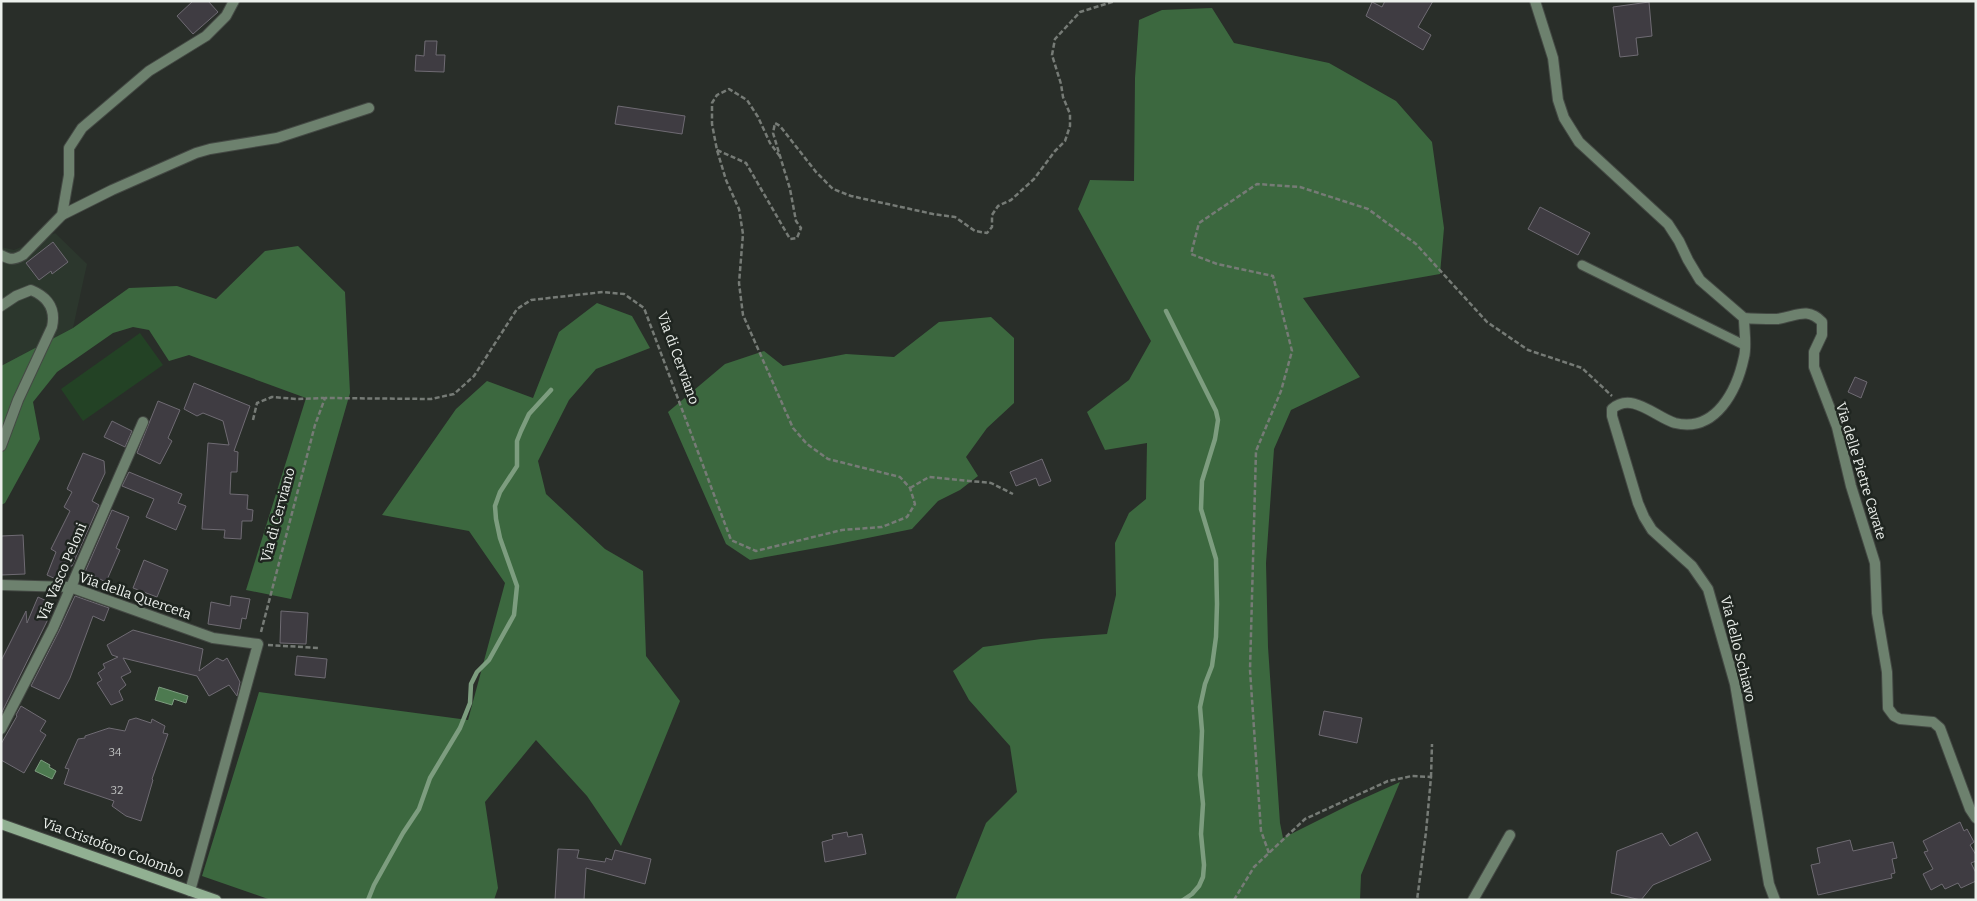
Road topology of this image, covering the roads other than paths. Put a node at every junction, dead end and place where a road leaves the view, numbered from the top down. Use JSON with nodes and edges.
{"nodes":[{"id":1,"x":234,"y":1,"type":"edge"},
{"id":2,"x":1535,"y":1,"type":"edge"},
{"id":3,"x":369,"y":108,"type":"dead end"},
{"id":4,"x":62,"y":215,"type":"junction"},
{"id":5,"x":1,"y":255,"type":"edge"},
{"id":6,"x":1582,"y":265,"type":"dead end"},
{"id":7,"x":1,"y":306,"type":"edge"},
{"id":8,"x":1744,"y":318,"type":"junction"},
{"id":9,"x":1744,"y":345,"type":"junction"},
{"id":10,"x":143,"y":422,"type":"dead end"},
{"id":11,"x":1,"y":446,"type":"edge"},
{"id":12,"x":1,"y":586,"type":"edge"},
{"id":13,"x":70,"y":587,"type":"junction"},
{"id":14,"x":1,"y":729,"type":"edge"},
{"id":15,"x":1976,"y":818,"type":"edge"},
{"id":16,"x":1,"y":824,"type":"edge"},
{"id":17,"x":1510,"y":835,"type":"dead end"},
{"id":18,"x":190,"y":891,"type":"junction"},
{"id":19,"x":216,"y":900,"type":"edge"},
{"id":20,"x":1473,"y":900,"type":"edge"},
{"id":21,"x":1775,"y":900,"type":"edge"}],
"edges":[{"from":1,"to":4,"type":"street"},
{"from":2,"to":8,"type":"street"},
{"from":3,"to":4,"type":"street"},
{"from":4,"to":5,"type":"street"},
{"from":6,"to":9,"type":"lane"},
{"from":7,"to":11,"type":"street"},
{"from":8,"to":9,"type":"street"},
{"from":8,"to":15,"type":"street","name":"Via delle Pietre Cavate"},
{"from":9,"to":21,"type":"street","name":"Via dello Schiavo"},
{"from":10,"to":13,"type":"street","name":"Via Vasco Peloni"},
{"from":12,"to":13,"type":"street","name":"Via della Querceta"},
{"from":13,"to":14,"type":"street","name":"Via Vasco Peloni"},
{"from":13,"to":18,"type":"street","name":"Via della Querceta"},
{"from":16,"to":18,"type":"main road","name":"Via Cristoforo Colombo"},
{"from":17,"to":20,"type":"street"},
{"from":18,"to":19,"type":"main road","name":"Via Cristoforo Colombo"}]}
